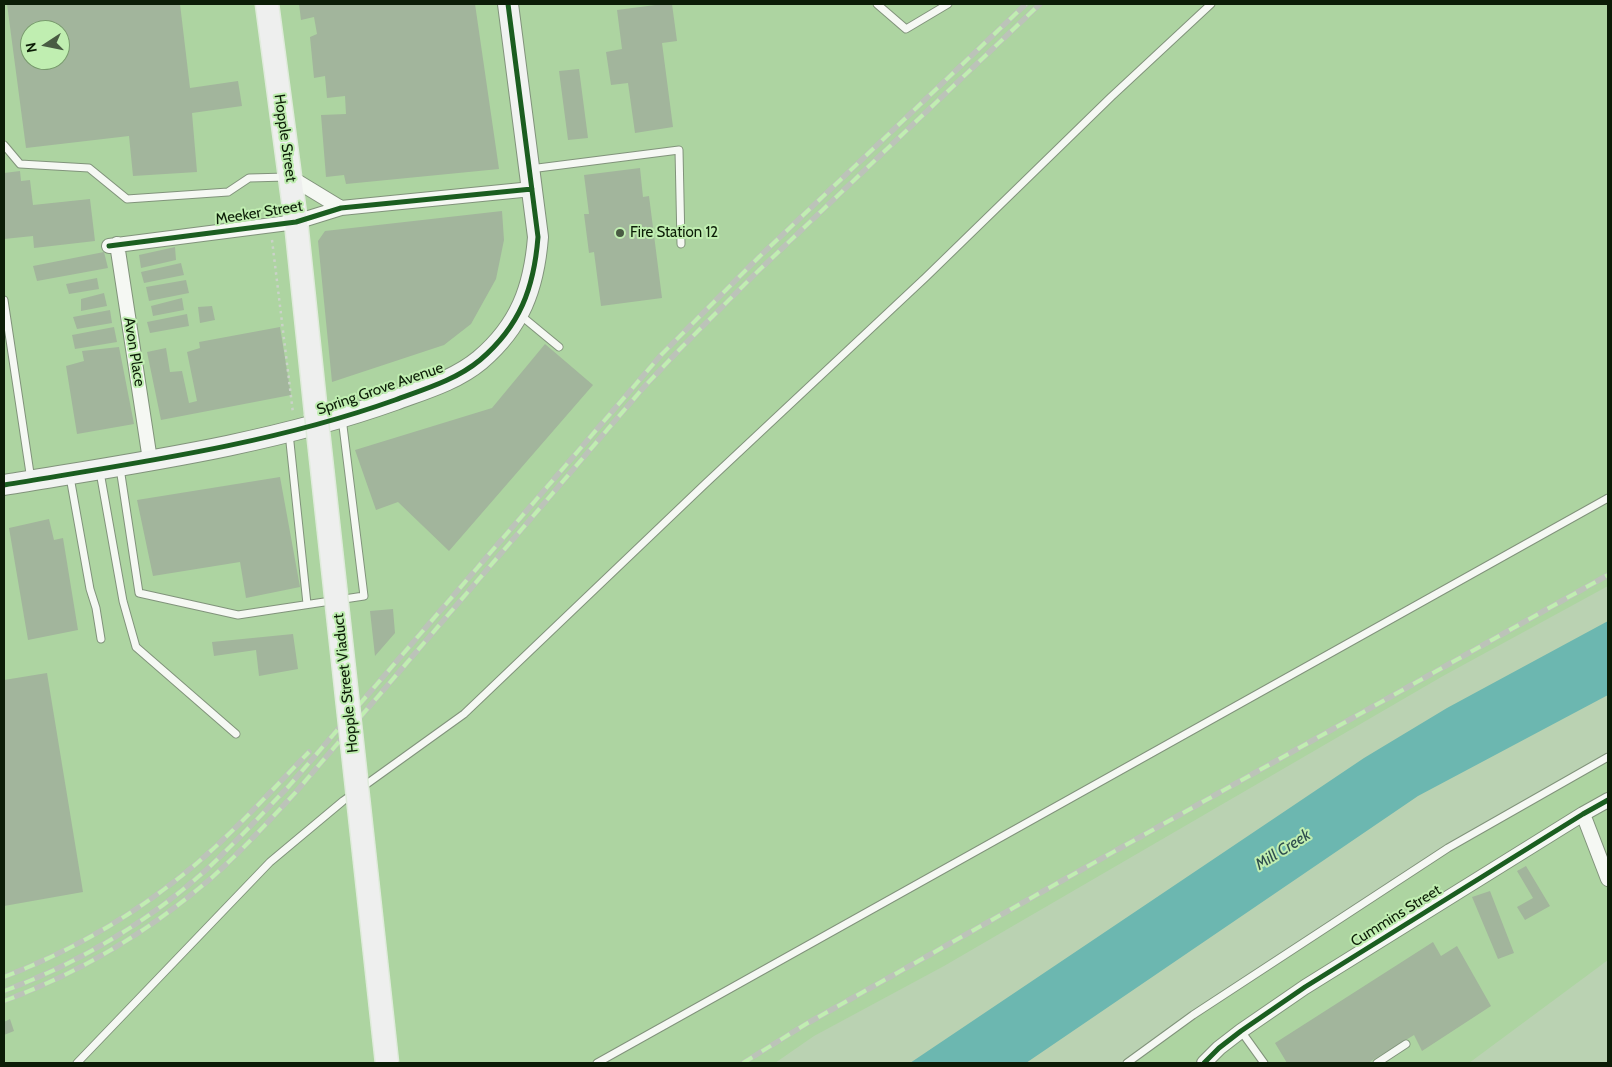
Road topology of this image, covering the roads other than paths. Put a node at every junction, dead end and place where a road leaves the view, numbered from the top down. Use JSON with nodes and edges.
{"nodes":[{"id":1,"x":267,"y":4,"type":"edge"},
{"id":2,"x":508,"y":4,"type":"edge"},
{"id":3,"x":877,"y":4,"type":"edge"},
{"id":4,"x":948,"y":4,"type":"edge"},
{"id":5,"x":1211,"y":4,"type":"edge"},
{"id":6,"x":4,"y":145,"type":"edge"},
{"id":7,"x":530,"y":169,"type":"junction"},
{"id":8,"x":290,"y":177,"type":"junction"},
{"id":9,"x":532,"y":189,"type":"junction"},
{"id":10,"x":341,"y":208,"type":"junction"},
{"id":11,"x":296,"y":222,"type":"junction"},
{"id":12,"x":681,"y":244,"type":"dead end"},
{"id":13,"x":113,"y":245,"type":"joint"},
{"id":14,"x":4,"y":300,"type":"edge"},
{"id":15,"x":304,"y":303,"type":"joint"},
{"id":16,"x":518,"y":314,"type":"junction"},
{"id":17,"x":559,"y":347,"type":"dead end"},
{"id":18,"x":342,"y":417,"type":"junction"},
{"id":19,"x":292,"y":430,"type":"junction"},
{"id":20,"x":150,"y":460,"type":"junction"},
{"id":21,"x":110,"y":467,"type":"junction"},
{"id":22,"x":69,"y":474,"type":"junction"},
{"id":23,"x":31,"y":480,"type":"junction"},
{"id":24,"x":4,"y":485,"type":"edge"},
{"id":25,"x":1608,"y":498,"type":"edge"},
{"id":26,"x":307,"y":604,"type":"junction"},
{"id":27,"x":101,"y":639,"type":"dead end"},
{"id":28,"x":236,"y":734,"type":"dead end"},
{"id":29,"x":1608,"y":757,"type":"edge"},
{"id":30,"x":1608,"y":800,"type":"edge"},
{"id":31,"x":1582,"y":814,"type":"junction"},
{"id":32,"x":1608,"y":879,"type":"edge"},
{"id":33,"x":1241,"y":1030,"type":"junction"},
{"id":34,"x":1406,"y":1044,"type":"dead end"},
{"id":35,"x":77,"y":1063,"type":"edge"},
{"id":36,"x":387,"y":1063,"type":"edge"},
{"id":37,"x":598,"y":1063,"type":"edge"},
{"id":38,"x":1127,"y":1063,"type":"edge"},
{"id":39,"x":1204,"y":1063,"type":"edge"},
{"id":40,"x":1264,"y":1063,"type":"edge"},
{"id":41,"x":1377,"y":1063,"type":"edge"}],
"edges":[{"from":1,"to":8,"type":"main road","name":"Hopple Street"},
{"from":2,"to":7,"type":"main road","name":"Spring Grove Avenue"},
{"from":3,"to":4,"type":"lane"},
{"from":5,"to":35,"type":"lane"},
{"from":6,"to":8,"type":"lane"},
{"from":7,"to":9,"type":"main road","name":"Spring Grove Avenue"},
{"from":7,"to":12,"type":"lane"},
{"from":8,"to":10,"type":"street","name":"Meeker Street"},
{"from":8,"to":11,"type":"main road","name":"Hopple Street"},
{"from":9,"to":10,"type":"street","name":"Meeker Street"},
{"from":9,"to":16,"type":"main road","name":"Spring Grove Avenue"},
{"from":10,"to":11,"type":"street","name":"Meeker Street"},
{"from":11,"to":13,"type":"street","name":"Meeker Street"},
{"from":11,"to":15,"type":"main road","name":"Hopple Street"},
{"from":13,"to":20,"type":"street","name":"Avon Place"},
{"from":14,"to":23,"type":"lane"},
{"from":15,"to":36,"type":"main road","name":"Hopple Street Viaduct","bridge":true},
{"from":16,"to":17,"type":"lane"},
{"from":16,"to":18,"type":"main road","name":"Spring Grove Avenue"},
{"from":18,"to":19,"type":"main road","name":"Spring Grove Avenue"},
{"from":18,"to":26,"type":"lane"},
{"from":19,"to":20,"type":"main road","name":"Spring Grove Avenue"},
{"from":19,"to":26,"type":"lane"},
{"from":20,"to":21,"type":"main road","name":"Spring Grove Avenue"},
{"from":21,"to":22,"type":"main road","name":"Spring Grove Avenue"},
{"from":21,"to":26,"type":"lane"},
{"from":21,"to":28,"type":"lane"},
{"from":22,"to":23,"type":"main road","name":"Spring Grove Avenue"},
{"from":22,"to":27,"type":"lane"},
{"from":23,"to":24,"type":"main road","name":"Spring Grove Avenue"},
{"from":25,"to":37,"type":"lane"},
{"from":29,"to":38,"type":"lane"},
{"from":30,"to":31,"type":"street","name":"Cummins Street"},
{"from":31,"to":32,"type":"street"},
{"from":31,"to":33,"type":"street","name":"Cummins Street"},
{"from":33,"to":39,"type":"street","name":"Cummins Street"},
{"from":33,"to":40,"type":"lane"},
{"from":34,"to":41,"type":"lane"}]}
